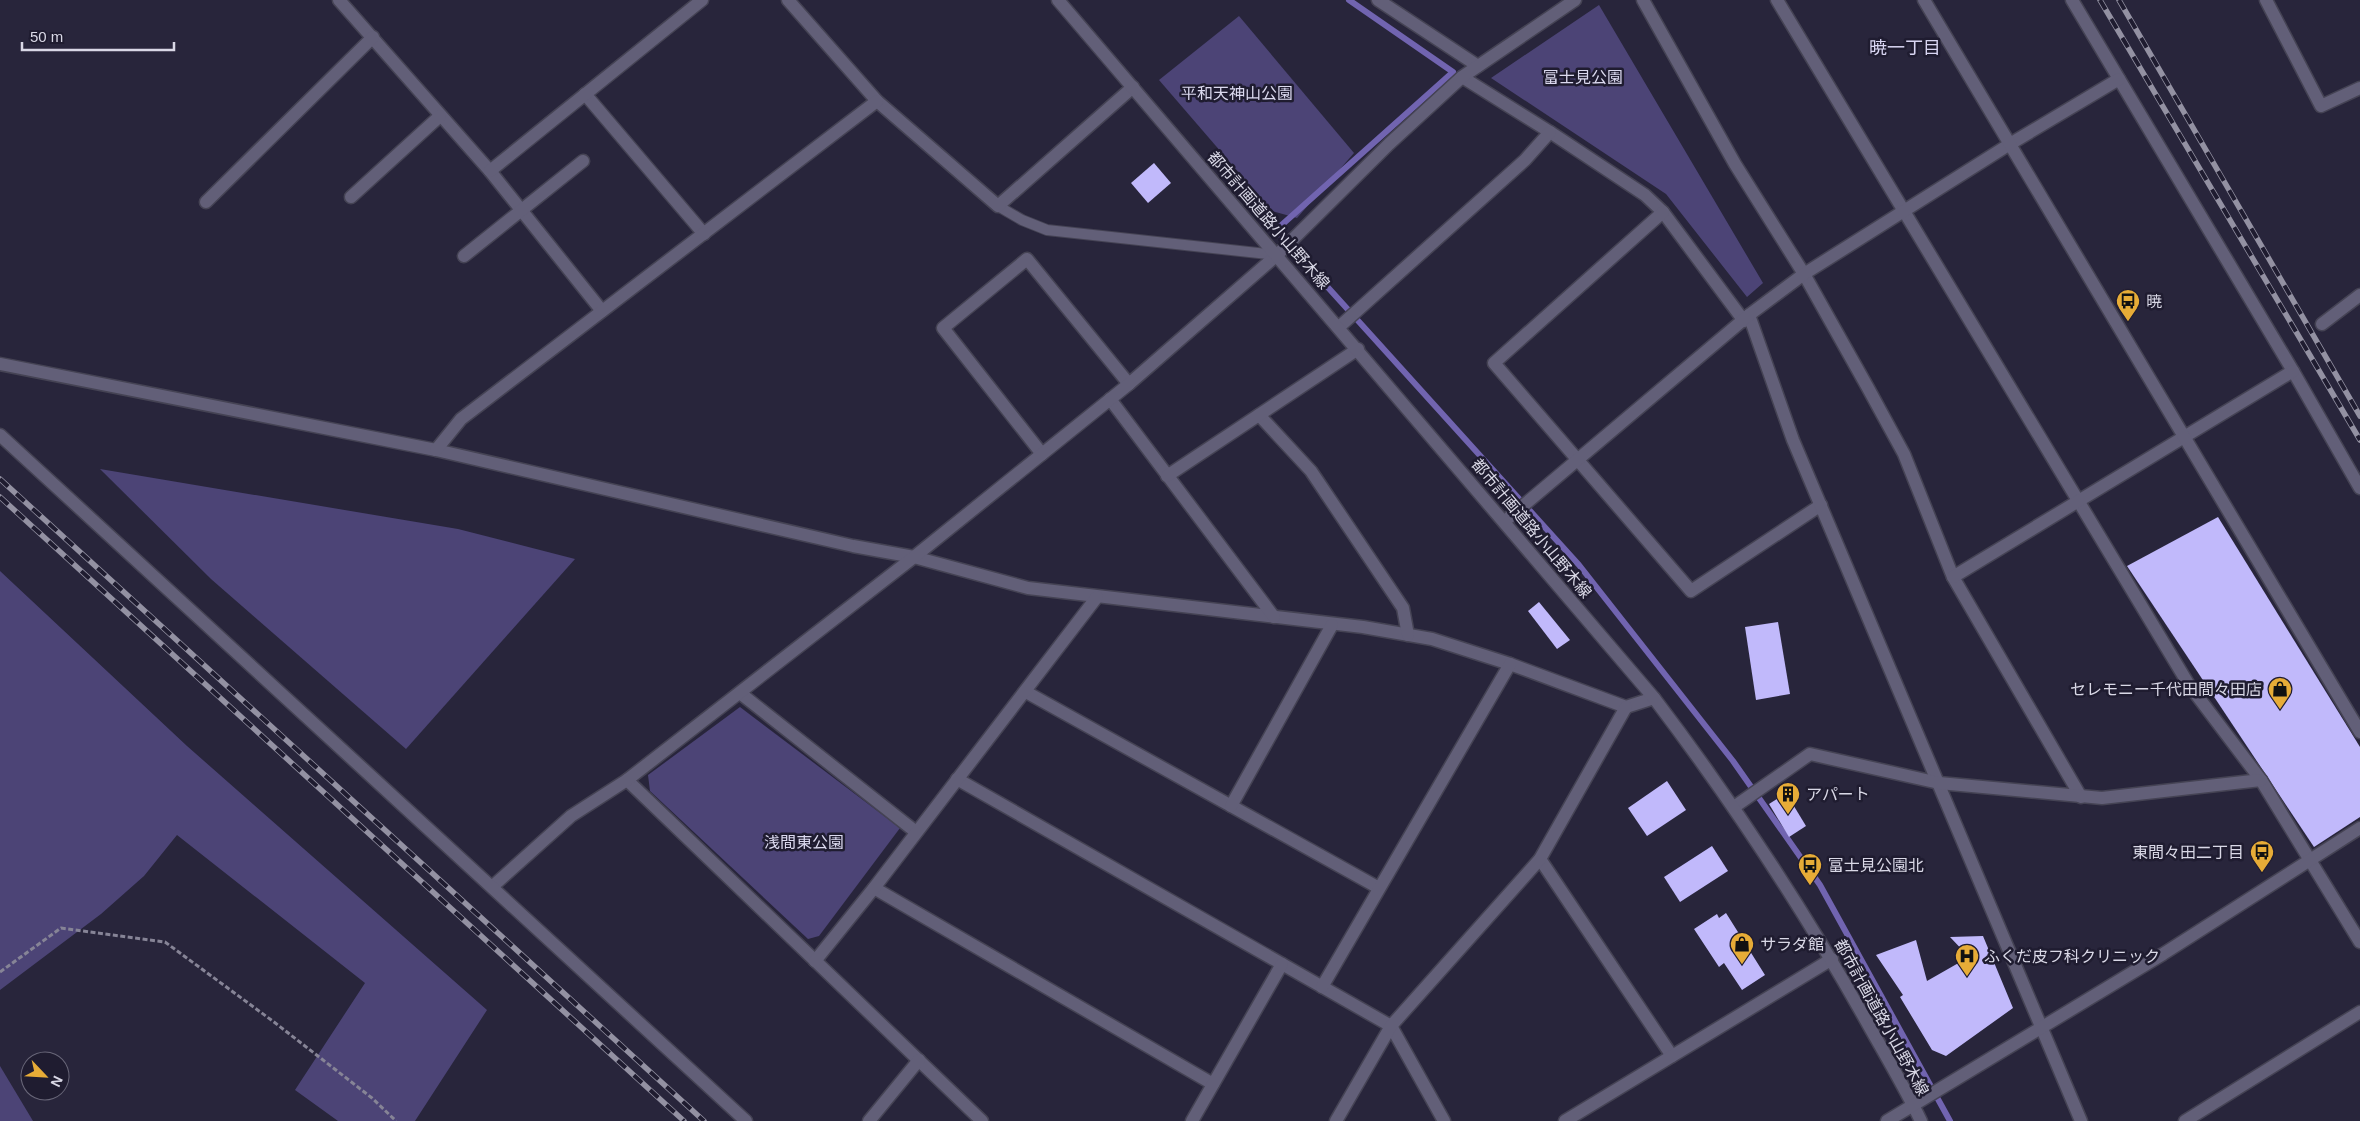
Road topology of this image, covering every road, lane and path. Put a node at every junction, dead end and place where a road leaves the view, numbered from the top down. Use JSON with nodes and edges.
{"nodes":[{"id":1,"x":339,"y":0,"type":"edge"},
{"id":2,"x":702,"y":0,"type":"edge"},
{"id":3,"x":788,"y":0,"type":"edge"},
{"id":4,"x":1058,"y":0,"type":"edge"},
{"id":5,"x":1378,"y":0,"type":"edge"},
{"id":6,"x":1575,"y":0,"type":"edge"},
{"id":7,"x":1643,"y":0,"type":"edge"},
{"id":8,"x":1777,"y":0,"type":"edge"},
{"id":9,"x":1924,"y":0,"type":"edge"},
{"id":10,"x":2072,"y":0,"type":"edge"},
{"id":11,"x":2266,"y":0,"type":"edge"},
{"id":12,"x":373,"y":37,"type":"junction"},
{"id":13,"x":1478,"y":66,"type":"junction"},
{"id":14,"x":1462,"y":78,"type":"junction"},
{"id":15,"x":2119,"y":79,"type":"junction"},
{"id":16,"x":1133,"y":87,"type":"junction"},
{"id":17,"x":2360,"y":88,"type":"edge"},
{"id":18,"x":585,"y":94,"type":"junction"},
{"id":19,"x":877,"y":101,"type":"junction"},
{"id":20,"x":440,"y":116,"type":"junction"},
{"id":21,"x":1550,"y":132,"type":"junction"},
{"id":22,"x":2010,"y":144,"type":"junction"},
{"id":23,"x":583,"y":161,"type":"dead end"},
{"id":24,"x":490,"y":171,"type":"junction"},
{"id":25,"x":351,"y":197,"type":"dead end"},
{"id":26,"x":206,"y":202,"type":"dead end"},
{"id":27,"x":998,"y":206,"type":"junction"},
{"id":28,"x":523,"y":210,"type":"junction"},
{"id":29,"x":1662,"y":212,"type":"junction"},
{"id":30,"x":1904,"y":212,"type":"junction"},
{"id":31,"x":704,"y":234,"type":"junction"},
{"id":32,"x":1277,"y":255,"type":"junction"},
{"id":33,"x":464,"y":256,"type":"dead end"},
{"id":34,"x":1804,"y":274,"type":"junction"},
{"id":35,"x":2360,"y":295,"type":"edge"},
{"id":36,"x":602,"y":311,"type":"junction"},
{"id":37,"x":1746,"y":318,"type":"junction"},
{"id":38,"x":2322,"y":324,"type":"dead end"},
{"id":39,"x":1339,"y":327,"type":"junction"},
{"id":40,"x":1358,"y":349,"type":"junction"},
{"id":41,"x":0,"y":364,"type":"edge"},
{"id":42,"x":2293,"y":371,"type":"junction"},
{"id":43,"x":1129,"y":384,"type":"junction"},
{"id":44,"x":1110,"y":400,"type":"junction"},
{"id":45,"x":1259,"y":415,"type":"junction"},
{"id":46,"x":0,"y":435,"type":"edge"},
{"id":47,"x":2184,"y":439,"type":"junction"},
{"id":48,"x":436,"y":450,"type":"junction"},
{"id":49,"x":1042,"y":454,"type":"junction"},
{"id":50,"x":1577,"y":460,"type":"junction"},
{"id":51,"x":1168,"y":476,"type":"junction"},
{"id":52,"x":2360,"y":488,"type":"edge"},
{"id":53,"x":2079,"y":502,"type":"junction"},
{"id":54,"x":1821,"y":505,"type":"junction"},
{"id":55,"x":1505,"y":522,"type":"junction"},
{"id":56,"x":914,"y":558,"type":"junction"},
{"id":57,"x":1953,"y":577,"type":"junction"},
{"id":58,"x":1097,"y":597,"type":"junction"},
{"id":59,"x":1274,"y":617,"type":"junction"},
{"id":60,"x":1332,"y":625,"type":"junction"},
{"id":61,"x":1408,"y":635,"type":"junction"},
{"id":62,"x":1510,"y":664,"type":"junction"},
{"id":63,"x":1026,"y":692,"type":"junction"},
{"id":64,"x":740,"y":693,"type":"junction"},
{"id":65,"x":1654,"y":698,"type":"junction"},
{"id":66,"x":1626,"y":707,"type":"junction"},
{"id":67,"x":2360,"y":732,"type":"edge"},
{"id":68,"x":958,"y":779,"type":"junction"},
{"id":69,"x":627,"y":780,"type":"junction"},
{"id":70,"x":2262,"y":780,"type":"junction"},
{"id":71,"x":1939,"y":783,"type":"junction"},
{"id":72,"x":2081,"y":796,"type":"junction"},
{"id":73,"x":1230,"y":806,"type":"junction"},
{"id":74,"x":1734,"y":807,"type":"junction"},
{"id":75,"x":2360,"y":828,"type":"edge"},
{"id":76,"x":916,"y":832,"type":"junction"},
{"id":77,"x":1540,"y":859,"type":"junction"},
{"id":78,"x":2310,"y":861,"type":"junction"},
{"id":79,"x":493,"y":886,"type":"junction"},
{"id":80,"x":874,"y":888,"type":"junction"},
{"id":81,"x":1379,"y":888,"type":"junction"},
{"id":82,"x":2360,"y":942,"type":"edge"},
{"id":83,"x":1832,"y":959,"type":"junction"},
{"id":84,"x":815,"y":961,"type":"junction"},
{"id":85,"x":1282,"y":964,"type":"junction"},
{"id":86,"x":0,"y":972,"type":"edge"},
{"id":87,"x":1322,"y":987,"type":"junction"},
{"id":88,"x":2360,"y":1012,"type":"edge"},
{"id":89,"x":1391,"y":1026,"type":"junction"},
{"id":90,"x":2041,"y":1028,"type":"junction"},
{"id":91,"x":1672,"y":1056,"type":"junction"},
{"id":92,"x":919,"y":1060,"type":"junction"},
{"id":93,"x":1213,"y":1084,"type":"junction"},
{"id":94,"x":1913,"y":1104,"type":"junction"},
{"id":95,"x":396,"y":1121,"type":"edge"},
{"id":96,"x":746,"y":1121,"type":"edge"},
{"id":97,"x":869,"y":1121,"type":"edge"},
{"id":98,"x":982,"y":1121,"type":"edge"},
{"id":99,"x":1192,"y":1121,"type":"edge"},
{"id":100,"x":1336,"y":1121,"type":"edge"},
{"id":101,"x":1444,"y":1121,"type":"edge"},
{"id":102,"x":1565,"y":1121,"type":"edge"},
{"id":103,"x":1887,"y":1121,"type":"edge"},
{"id":104,"x":1921,"y":1121,"type":"edge"},
{"id":105,"x":2081,"y":1121,"type":"edge"},
{"id":106,"x":2185,"y":1121,"type":"edge"}],
"edges":[{"from":1,"to":12,"type":"street"},
{"from":2,"to":18,"type":"street"},
{"from":3,"to":19,"type":"street"},
{"from":4,"to":16,"type":"street","name":"都市計画道路小山野木線"},
{"from":5,"to":13,"type":"street"},
{"from":6,"to":13,"type":"street"},
{"from":7,"to":34,"type":"street"},
{"from":8,"to":30,"type":"street"},
{"from":9,"to":22,"type":"street"},
{"from":10,"to":15,"type":"street"},
{"from":11,"to":17,"type":"street"},
{"from":12,"to":20,"type":"street"},
{"from":12,"to":26,"type":"street"},
{"from":13,"to":14,"type":"street"},
{"from":14,"to":21,"type":"street"},
{"from":14,"to":32,"type":"street"},
{"from":15,"to":22,"type":"street"},
{"from":15,"to":42,"type":"street"},
{"from":16,"to":27,"type":"street"},
{"from":16,"to":32,"type":"street","name":"都市計画道路小山野木線"},
{"from":18,"to":24,"type":"street"},
{"from":18,"to":31,"type":"street"},
{"from":19,"to":27,"type":"street"},
{"from":19,"to":31,"type":"street"},
{"from":20,"to":24,"type":"street"},
{"from":20,"to":25,"type":"street"},
{"from":21,"to":29,"type":"street"},
{"from":21,"to":39,"type":"street"},
{"from":22,"to":30,"type":"street"},
{"from":22,"to":47,"type":"street"},
{"from":23,"to":28,"type":"street"},
{"from":24,"to":28,"type":"street"},
{"from":27,"to":32,"type":"lane"},
{"from":28,"to":33,"type":"street"},
{"from":28,"to":36,"type":"street"},
{"from":29,"to":37,"type":"street"},
{"from":29,"to":50,"type":"street"},
{"from":30,"to":34,"type":"street"},
{"from":30,"to":53,"type":"street"},
{"from":31,"to":36,"type":"street"},
{"from":32,"to":39,"type":"street","name":"都市計画道路小山野木線"},
{"from":32,"to":43,"type":"street"},
{"from":34,"to":37,"type":"street"},
{"from":34,"to":57,"type":"street"},
{"from":35,"to":38,"type":"street"},
{"from":36,"to":48,"type":"street"},
{"from":37,"to":50,"type":"street"},
{"from":37,"to":54,"type":"street"},
{"from":39,"to":40,"type":"street","name":"都市計画道路小山野木線"},
{"from":40,"to":45,"type":"street"},
{"from":40,"to":55,"type":"street","name":"都市計画道路小山野木線"},
{"from":41,"to":48,"type":"street"},
{"from":42,"to":47,"type":"street"},
{"from":42,"to":52,"type":"street"},
{"from":43,"to":44,"type":"street"},
{"from":43,"to":49,"type":"street"},
{"from":44,"to":49,"type":"street"},
{"from":44,"to":51,"type":"street"},
{"from":45,"to":51,"type":"street"},
{"from":45,"to":61,"type":"street"},
{"from":46,"to":79,"type":"street"},
{"from":47,"to":53,"type":"street"},
{"from":47,"to":67,"type":"street"},
{"from":48,"to":56,"type":"street"},
{"from":49,"to":56,"type":"street"},
{"from":50,"to":54,"type":"street"},
{"from":50,"to":55,"type":"street"},
{"from":51,"to":59,"type":"street"},
{"from":53,"to":57,"type":"street"},
{"from":53,"to":70,"type":"street"},
{"from":54,"to":71,"type":"street"},
{"from":55,"to":65,"type":"street","name":"都市計画道路小山野木線"},
{"from":56,"to":58,"type":"street"},
{"from":56,"to":64,"type":"street"},
{"from":57,"to":72,"type":"street"},
{"from":58,"to":59,"type":"street"},
{"from":58,"to":63,"type":"street"},
{"from":59,"to":60,"type":"street"},
{"from":60,"to":61,"type":"street"},
{"from":60,"to":73,"type":"street"},
{"from":61,"to":62,"type":"street"},
{"from":62,"to":66,"type":"street"},
{"from":62,"to":81,"type":"street"},
{"from":63,"to":68,"type":"street"},
{"from":63,"to":73,"type":"street"},
{"from":64,"to":69,"type":"street"},
{"from":64,"to":76,"type":"street"},
{"from":65,"to":66,"type":"street"},
{"from":65,"to":74,"type":"street","name":"都市計画道路小山野木線"},
{"from":66,"to":77,"type":"street"},
{"from":68,"to":76,"type":"street"},
{"from":68,"to":85,"type":"street"},
{"from":69,"to":79,"type":"street"},
{"from":69,"to":84,"type":"street"},
{"from":70,"to":72,"type":"street"},
{"from":70,"to":78,"type":"street"},
{"from":71,"to":72,"type":"street"},
{"from":71,"to":74,"type":"street"},
{"from":71,"to":90,"type":"street"},
{"from":73,"to":81,"type":"street"},
{"from":74,"to":83,"type":"street","name":"都市計画道路小山野木線"},
{"from":75,"to":78,"type":"street"},
{"from":76,"to":80,"type":"street"},
{"from":77,"to":89,"type":"street"},
{"from":77,"to":91,"type":"street"},
{"from":78,"to":82,"type":"street"},
{"from":78,"to":90,"type":"street"},
{"from":79,"to":96,"type":"street"},
{"from":80,"to":84,"type":"street"},
{"from":80,"to":93,"type":"street"},
{"from":81,"to":87,"type":"street"},
{"from":83,"to":91,"type":"street"},
{"from":83,"to":94,"type":"street","name":"都市計画道路小山野木線"},
{"from":84,"to":92,"type":"street"},
{"from":85,"to":87,"type":"street"},
{"from":85,"to":93,"type":"street"},
{"from":86,"to":95,"type":"path"},
{"from":87,"to":89,"type":"street"},
{"from":88,"to":106,"type":"street"},
{"from":89,"to":100,"type":"street"},
{"from":89,"to":101,"type":"street"},
{"from":90,"to":94,"type":"street"},
{"from":90,"to":105,"type":"street"},
{"from":91,"to":102,"type":"street"},
{"from":92,"to":97,"type":"street"},
{"from":92,"to":98,"type":"street"},
{"from":93,"to":99,"type":"street"},
{"from":94,"to":103,"type":"street"},
{"from":94,"to":104,"type":"street","name":"都市計画道路小山野木線"}]}
